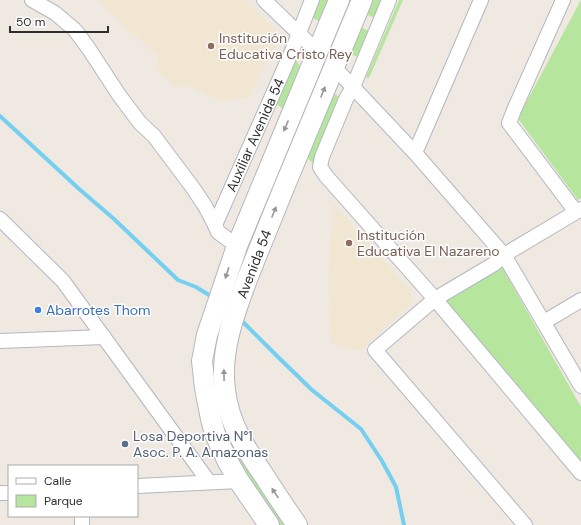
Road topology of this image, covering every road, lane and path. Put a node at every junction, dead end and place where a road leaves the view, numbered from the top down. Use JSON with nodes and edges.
{"nodes":[{"id":1,"x":32,"y":0,"type":"edge"},
{"id":2,"x":264,"y":0,"type":"edge"},
{"id":3,"x":312,"y":0,"type":"edge"},
{"id":4,"x":339,"y":0,"type":"edge"},
{"id":5,"x":362,"y":0,"type":"edge"},
{"id":6,"x":390,"y":0,"type":"edge"},
{"id":7,"x":481,"y":0,"type":"edge"},
{"id":8,"x":563,"y":0,"type":"edge"},
{"id":9,"x":298,"y":33,"type":"junction"},
{"id":10,"x":317,"y":51,"type":"junction"},
{"id":11,"x":334,"y":67,"type":"junction"},
{"id":12,"x":352,"y":87,"type":"junction"},
{"id":13,"x":415,"y":153,"type":"junction"},
{"id":14,"x":578,"y":210,"type":"edge"},
{"id":15,"x":0,"y":219,"type":"edge"},
{"id":16,"x":215,"y":225,"type":"junction"},
{"id":17,"x":236,"y":246,"type":"junction"},
{"id":18,"x":504,"y":255,"type":"junction"},
{"id":19,"x":435,"y":299,"type":"junction"},
{"id":20,"x":581,"y":300,"type":"edge"},
{"id":21,"x":544,"y":322,"type":"junction"},
{"id":22,"x":104,"y":338,"type":"junction"},
{"id":23,"x":0,"y":341,"type":"edge"},
{"id":24,"x":581,"y":386,"type":"edge"},
{"id":25,"x":581,"y":473,"type":"edge"},
{"id":26,"x":239,"y":481,"type":"junction"},
{"id":27,"x":209,"y":482,"type":"junction"},
{"id":28,"x":138,"y":486,"type":"edge"},
{"id":29,"x":269,"y":525,"type":"edge"},
{"id":30,"x":297,"y":525,"type":"edge"},
{"id":31,"x":525,"y":525,"type":"edge"}],
"edges":[{"from":1,"to":16,"type":"street"},
{"from":2,"to":9,"type":"street"},
{"from":3,"to":9,"type":"street","name":"Auxiliar Avenida 54"},
{"from":4,"to":10,"type":"main road","name":"Avenida 54"},
{"from":5,"to":11,"type":"main road","name":"Avenida 54"},
{"from":6,"to":12,"type":"street"},
{"from":7,"to":13,"type":"street"},
{"from":8,"to":14,"type":"street"},
{"from":9,"to":10,"type":"street"},
{"from":9,"to":16,"type":"street","name":"Auxiliar Avenida 54"},
{"from":10,"to":17,"type":"main road","name":"Avenida 54","one_way":true},
{"from":11,"to":12,"type":"street"},
{"from":30,"to":11,"type":"main road","name":"Avenida 54","one_way":true},
{"from":12,"to":13,"type":"street"},
{"from":12,"to":19,"type":"street"},
{"from":13,"to":18,"type":"street"},
{"from":14,"to":18,"type":"street"},
{"from":15,"to":22,"type":"street"},
{"from":16,"to":17,"type":"street"},
{"from":17,"to":26,"type":"main road","name":"Avenida 54","one_way":true},
{"from":18,"to":19,"type":"street"},
{"from":18,"to":21,"type":"street"},
{"from":19,"to":25,"type":"street"},
{"from":19,"to":31,"type":"street"},
{"from":20,"to":21,"type":"street"},
{"from":21,"to":24,"type":"street"},
{"from":22,"to":23,"type":"street"},
{"from":22,"to":27,"type":"street"},
{"from":26,"to":27,"type":"street"},
{"from":26,"to":29,"type":"main road","name":"Avenida 54"},
{"from":27,"to":28,"type":"street"}]}
